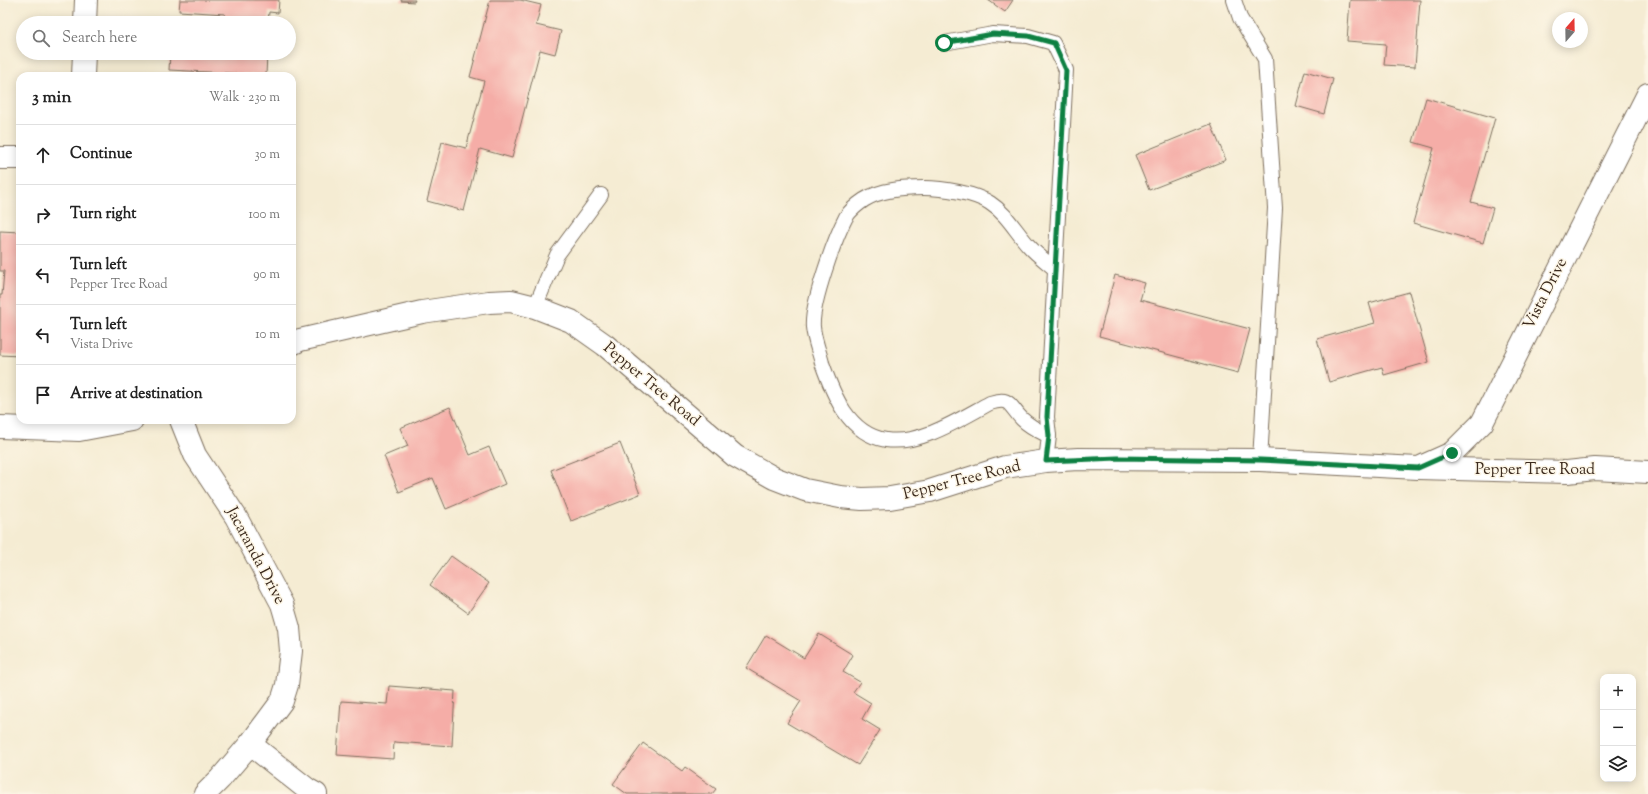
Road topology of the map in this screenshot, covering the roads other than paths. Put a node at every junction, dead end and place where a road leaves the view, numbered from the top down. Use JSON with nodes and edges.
{"nodes":[{"id":1,"x":86,"y":0,"type":"edge"},
{"id":2,"x":1234,"y":0,"type":"edge"},
{"id":3,"x":85,"y":16,"type":"edge"},
{"id":4,"x":944,"y":43,"type":"dead end"},
{"id":5,"x":84,"y":60,"type":"edge"},
{"id":6,"x":83,"y":72,"type":"edge"},
{"id":7,"x":1648,"y":94,"type":"edge"},
{"id":8,"x":0,"y":158,"type":"edge"},
{"id":9,"x":16,"y":158,"type":"edge"},
{"id":10,"x":601,"y":195,"type":"dead end"},
{"id":11,"x":1055,"y":269,"type":"junction"},
{"id":12,"x":535,"y":307,"type":"junction"},
{"id":13,"x":296,"y":342,"type":"edge"},
{"id":14,"x":96,"y":424,"type":"edge"},
{"id":15,"x":183,"y":424,"type":"edge"},
{"id":16,"x":0,"y":427,"type":"edge"},
{"id":17,"x":1049,"y":436,"type":"junction"},
{"id":18,"x":1260,"y":460,"type":"junction"},
{"id":19,"x":1046,"y":461,"type":"junction"},
{"id":20,"x":1418,"y":468,"type":"junction"},
{"id":21,"x":1648,"y":472,"type":"edge"},
{"id":22,"x":250,"y":744,"type":"junction"},
{"id":23,"x":205,"y":794,"type":"edge"},
{"id":24,"x":316,"y":794,"type":"edge"}],
"edges":[{"from":1,"to":3,"type":"street"},
{"from":2,"to":18,"type":"lane"},
{"from":4,"to":11,"type":"lane"},
{"from":5,"to":6,"type":"street"},
{"from":7,"to":20,"type":"street","name":"Vista Drive"},
{"from":8,"to":9,"type":"street"},
{"from":10,"to":12,"type":"lane"},
{"from":11,"to":17,"type":"lane"},
{"from":11,"to":17,"type":"lane"},
{"from":12,"to":13,"type":"street","name":"Pepper Tree Road"},
{"from":12,"to":19,"type":"street","name":"Pepper Tree Road"},
{"from":14,"to":16,"type":"street"},
{"from":15,"to":22,"type":"street","name":"Jacaranda Drive"},
{"from":17,"to":19,"type":"lane"},
{"from":18,"to":19,"type":"street","name":"Pepper Tree Road"},
{"from":18,"to":20,"type":"street","name":"Pepper Tree Road"},
{"from":20,"to":21,"type":"street","name":"Pepper Tree Road"},
{"from":22,"to":23,"type":"street","name":"Jacaranda Drive"},
{"from":22,"to":24,"type":"street"}]}
